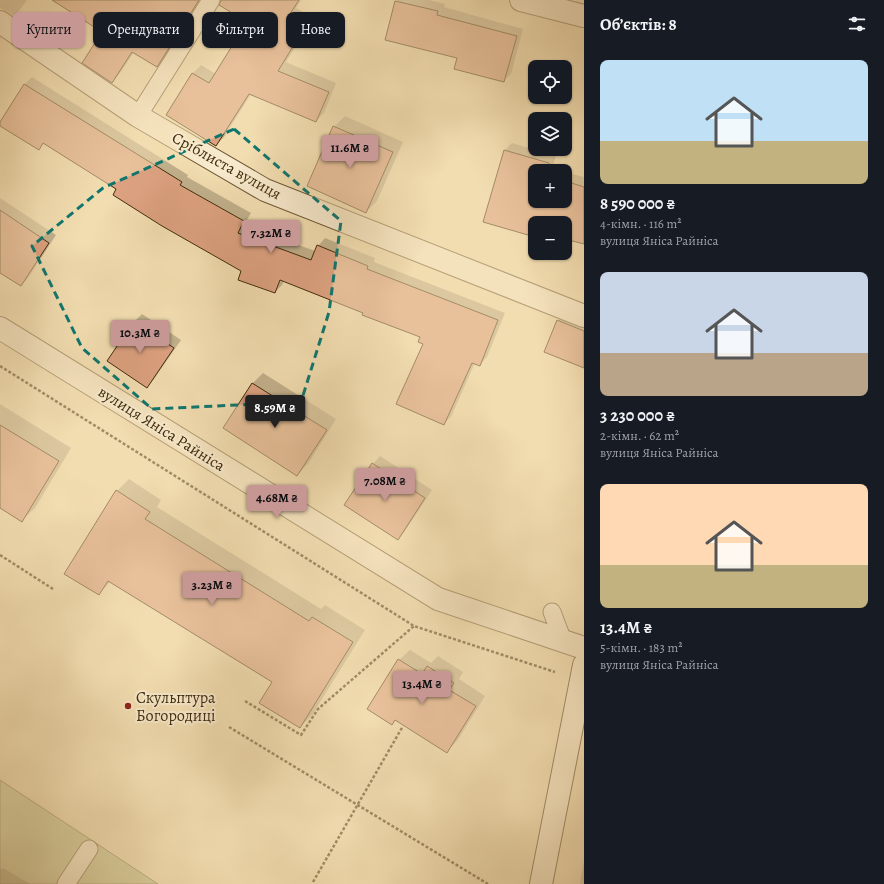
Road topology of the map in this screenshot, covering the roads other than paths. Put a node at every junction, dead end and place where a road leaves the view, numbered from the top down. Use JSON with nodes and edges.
{"nodes":[{"id":1,"x":211,"y":0,"type":"edge"},
{"id":2,"x":521,"y":0,"type":"edge"},
{"id":3,"x":584,"y":16,"type":"edge"},
{"id":4,"x":0,"y":22,"type":"edge"},
{"id":5,"x":138,"y":116,"type":"junction"},
{"id":6,"x":584,"y":316,"type":"edge"},
{"id":7,"x":0,"y":328,"type":"edge"},
{"id":8,"x":552,"y":612,"type":"dead end"},
{"id":9,"x":564,"y":641,"type":"junction"},
{"id":10,"x":584,"y":648,"type":"edge"},
{"id":11,"x":584,"y":665,"type":"edge"},
{"id":12,"x":89,"y":848,"type":"dead end"},
{"id":13,"x":66,"y":884,"type":"edge"},
{"id":14,"x":541,"y":884,"type":"edge"}],
"edges":[{"from":1,"to":5,"type":"lane"},
{"from":2,"to":3,"type":"street"},
{"from":4,"to":5,"type":"street","name":"Сріблиста вулиця"},
{"from":5,"to":6,"type":"street","name":"Сріблиста вулиця"},
{"from":7,"to":9,"type":"street","name":"вулиця Яніса Райніса"},
{"from":8,"to":9,"type":"lane"},
{"from":9,"to":10,"type":"street","name":"вулиця Яніса Райніса"},
{"from":11,"to":14,"type":"street"},
{"from":12,"to":13,"type":"lane"}]}
